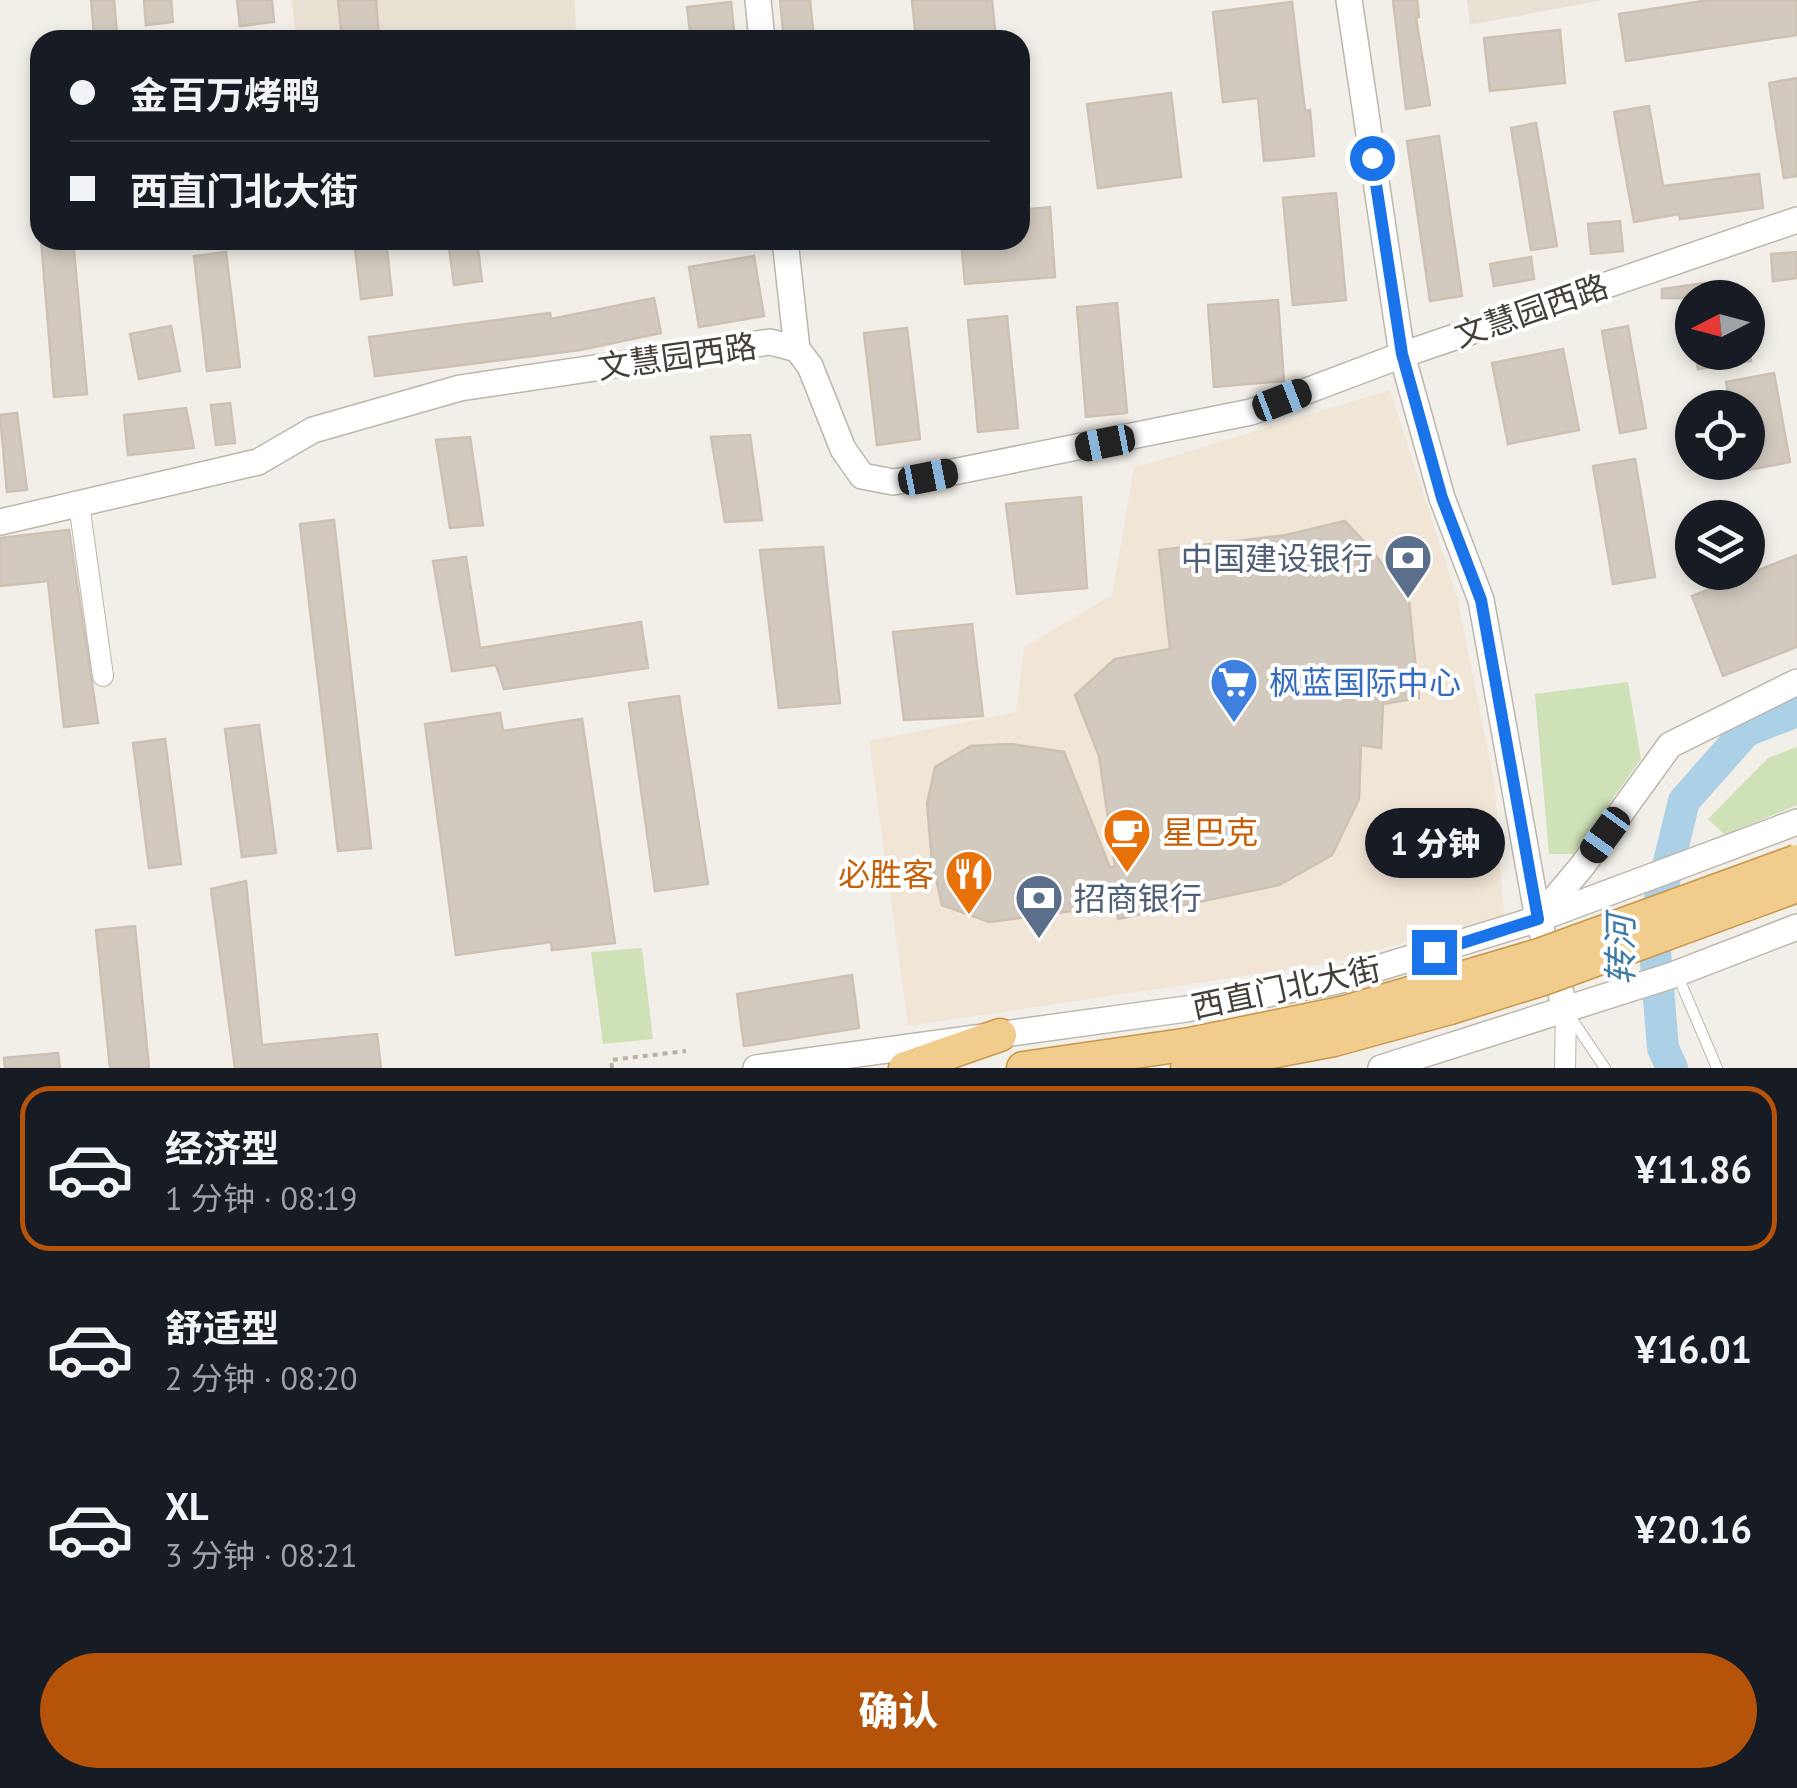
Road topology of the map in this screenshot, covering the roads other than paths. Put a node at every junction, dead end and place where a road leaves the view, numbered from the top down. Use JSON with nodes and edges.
{"nodes":[{"id":1,"x":758,"y":0,"type":"edge"},
{"id":2,"x":1349,"y":0,"type":"edge"},
{"id":3,"x":761,"y":30,"type":"edge"},
{"id":4,"x":1797,"y":220,"type":"edge"},
{"id":5,"x":786,"y":250,"type":"edge"},
{"id":6,"x":797,"y":349,"type":"junction"},
{"id":7,"x":1402,"y":354,"type":"junction"},
{"id":8,"x":79,"y":504,"type":"junction"},
{"id":9,"x":0,"y":522,"type":"edge"},
{"id":10,"x":104,"y":676,"type":"dead end"},
{"id":11,"x":1797,"y":682,"type":"edge"},
{"id":12,"x":1797,"y":822,"type":"edge"},
{"id":13,"x":1797,"y":861,"type":"edge"},
{"id":14,"x":1797,"y":886,"type":"edge"},
{"id":15,"x":1603,"y":893,"type":"junction"},
{"id":16,"x":1538,"y":919,"type":"junction"},
{"id":17,"x":1797,"y":927,"type":"edge"},
{"id":18,"x":1468,"y":942,"type":"junction"},
{"id":19,"x":1673,"y":974,"type":"junction"},
{"id":20,"x":1619,"y":992,"type":"junction"},
{"id":21,"x":1447,"y":995,"type":"junction"},
{"id":22,"x":1566,"y":1010,"type":"junction"},
{"id":23,"x":1494,"y":1032,"type":"junction"},
{"id":24,"x":1000,"y":1035,"type":"junction"},
{"id":25,"x":756,"y":1068,"type":"edge"},
{"id":26,"x":905,"y":1068,"type":"edge"},
{"id":27,"x":1023,"y":1068,"type":"edge"},
{"id":28,"x":1187,"y":1068,"type":"edge"},
{"id":29,"x":1381,"y":1068,"type":"edge"},
{"id":30,"x":1565,"y":1068,"type":"edge"},
{"id":31,"x":1605,"y":1068,"type":"edge"},
{"id":32,"x":1717,"y":1068,"type":"edge"}],
"edges":[{"from":1,"to":3,"type":"street"},
{"from":2,"to":7,"type":"street"},
{"from":4,"to":7,"type":"street","name":"文慧园西路"},
{"from":5,"to":6,"type":"street"},
{"from":6,"to":7,"type":"street","name":"文慧园西路"},
{"from":6,"to":8,"type":"street","name":"文慧园西路"},
{"from":7,"to":16,"type":"street"},
{"from":8,"to":9,"type":"street","name":"文慧园西路"},
{"from":8,"to":10,"type":"street"},
{"from":11,"to":16,"type":"street"},
{"from":12,"to":15,"type":"street","name":"西直门北大街"},
{"from":13,"to":21,"type":"highway","name":"西直门北大街","bridge":true},
{"from":14,"to":21,"type":"highway","name":"西直门北大街","bridge":true},
{"from":15,"to":16,"type":"street","name":"西直门北大街"},
{"from":15,"to":20,"type":"street"},
{"from":16,"to":18,"type":"street","name":"西直门北大街"},
{"from":16,"to":22,"type":"street"},
{"from":17,"to":19,"type":"street"},
{"from":18,"to":23,"type":"street"},
{"from":18,"to":24,"type":"street","name":"西直门北大街"},
{"from":19,"to":20,"type":"street"},
{"from":19,"to":32,"type":"lane"},
{"from":20,"to":22,"type":"street"},
{"from":21,"to":27,"type":"highway","name":"西直门北大街"},
{"from":21,"to":28,"type":"highway","name":"西直门北大街"},
{"from":22,"to":23,"type":"street"},
{"from":22,"to":30,"type":"street"},
{"from":22,"to":31,"type":"lane"},
{"from":23,"to":29,"type":"street"},
{"from":24,"to":25,"type":"street","name":"西直门北大街"},
{"from":24,"to":26,"type":"highway"}]}
